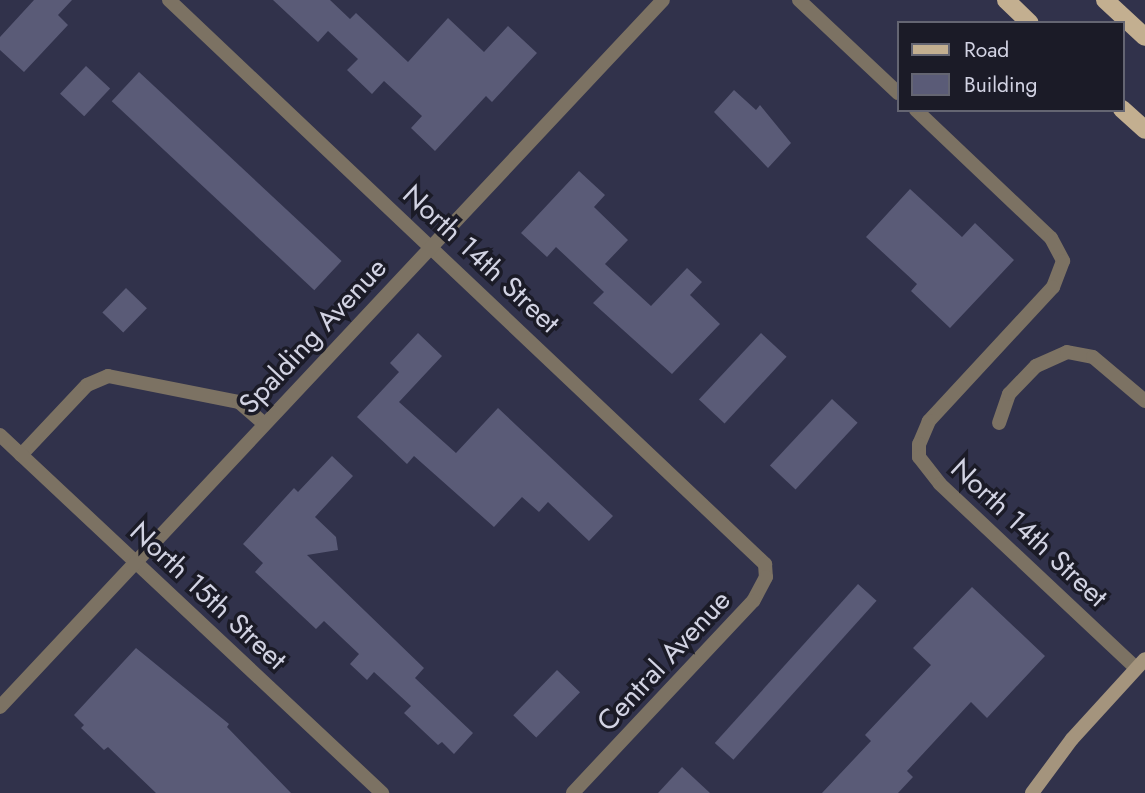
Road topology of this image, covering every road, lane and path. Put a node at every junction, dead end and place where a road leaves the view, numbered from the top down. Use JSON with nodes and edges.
{"nodes":[{"id":1,"x":169,"y":0,"type":"edge"},
{"id":2,"x":663,"y":0,"type":"edge"},
{"id":3,"x":799,"y":0,"type":"edge"},
{"id":4,"x":1006,"y":0,"type":"edge"},
{"id":5,"x":1105,"y":0,"type":"edge"},
{"id":6,"x":1028,"y":21,"type":"edge"},
{"id":7,"x":1145,"y":37,"type":"edge"},
{"id":8,"x":897,"y":92,"type":"edge"},
{"id":9,"x":1124,"y":111,"type":"edge"},
{"id":10,"x":918,"y":112,"type":"edge"},
{"id":11,"x":1145,"y":130,"type":"edge"},
{"id":12,"x":432,"y":246,"type":"junction"},
{"id":13,"x":1145,"y":401,"type":"edge"},
{"id":14,"x":999,"y":423,"type":"dead end"},
{"id":15,"x":264,"y":424,"type":"junction"},
{"id":16,"x":0,"y":435,"type":"edge"},
{"id":17,"x":21,"y":455,"type":"junction"},
{"id":18,"x":758,"y":553,"type":"joint"},
{"id":19,"x":136,"y":562,"type":"junction"},
{"id":20,"x":1141,"y":664,"type":"edge"},
{"id":21,"x":0,"y":707,"type":"edge"},
{"id":22,"x":382,"y":793,"type":"edge"},
{"id":23,"x":573,"y":793,"type":"edge"},
{"id":24,"x":1032,"y":793,"type":"edge"}],
"edges":[{"from":1,"to":12,"type":"street","name":"North 14th Street"},
{"from":2,"to":12,"type":"street","name":"Spalding Avenue"},
{"from":3,"to":8,"type":"street"},
{"from":4,"to":6,"type":"main road"},
{"from":5,"to":7,"type":"main road"},
{"from":9,"to":11,"type":"main road"},
{"from":10,"to":20,"type":"street","name":"North 14th Street"},
{"from":12,"to":15,"type":"street","name":"Spalding Avenue"},
{"from":12,"to":18,"type":"street","name":"North 14th Street"},
{"from":13,"to":14,"type":"street"},
{"from":15,"to":17,"type":"street"},
{"from":15,"to":19,"type":"street","name":"Spalding Avenue"},
{"from":16,"to":17,"type":"street","name":"North 15th Street"},
{"from":17,"to":19,"type":"street","name":"North 15th Street"},
{"from":18,"to":23,"type":"street","name":"Central Avenue"},
{"from":19,"to":21,"type":"street","name":"Spalding Avenue"},
{"from":19,"to":22,"type":"street","name":"North 15th Street"},
{"from":20,"to":24,"type":"street"}]}
